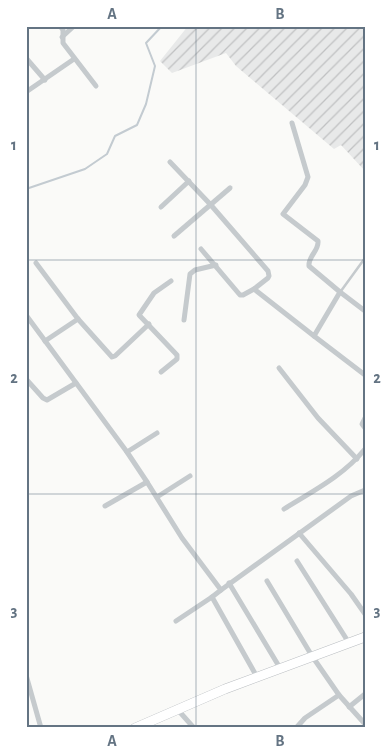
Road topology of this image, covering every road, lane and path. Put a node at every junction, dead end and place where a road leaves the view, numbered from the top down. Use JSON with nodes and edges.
{"nodes":[{"id":1,"x":60,"y":26,"type":"edge"},
{"id":2,"x":74,"y":26,"type":"edge"},
{"id":3,"x":62,"y":36,"type":"junction"},
{"id":4,"x":26,"y":58,"type":"edge"},
{"id":5,"x":74,"y":59,"type":"junction"},
{"id":6,"x":44,"y":80,"type":"junction"},
{"id":7,"x":96,"y":86,"type":"dead end"},
{"id":8,"x":26,"y":92,"type":"edge"},
{"id":9,"x":292,"y":122,"type":"dead end"},
{"id":10,"x":170,"y":162,"type":"dead end"},
{"id":11,"x":189,"y":181,"type":"junction"},
{"id":12,"x":230,"y":188,"type":"dead end"},
{"id":13,"x":210,"y":204,"type":"junction"},
{"id":14,"x":161,"y":207,"type":"dead end"},
{"id":15,"x":174,"y":236,"type":"dead end"},
{"id":16,"x":201,"y":249,"type":"dead end"},
{"id":17,"x":365,"y":258,"type":"edge"},
{"id":18,"x":36,"y":263,"type":"dead end"},
{"id":19,"x":216,"y":266,"type":"junction"},
{"id":20,"x":171,"y":281,"type":"dead end"},
{"id":21,"x":254,"y":288,"type":"junction"},
{"id":22,"x":340,"y":292,"type":"junction"},
{"id":23,"x":365,"y":311,"type":"edge"},
{"id":24,"x":26,"y":315,"type":"edge"},
{"id":25,"x":78,"y":319,"type":"junction"},
{"id":26,"x":184,"y":320,"type":"dead end"},
{"id":27,"x":149,"y":324,"type":"junction"},
{"id":28,"x":314,"y":336,"type":"junction"},
{"id":29,"x":45,"y":341,"type":"junction"},
{"id":30,"x":279,"y":368,"type":"dead end"},
{"id":31,"x":161,"y":372,"type":"dead end"},
{"id":32,"x":365,"y":376,"type":"edge"},
{"id":33,"x":26,"y":379,"type":"edge"},
{"id":34,"x":76,"y":383,"type":"junction"},
{"id":35,"x":365,"y":418,"type":"edge"},
{"id":36,"x":365,"y":428,"type":"edge"},
{"id":37,"x":157,"y":433,"type":"dead end"},
{"id":38,"x":365,"y":450,"type":"edge"},
{"id":39,"x":126,"y":452,"type":"junction"},
{"id":40,"x":356,"y":459,"type":"junction"},
{"id":41,"x":190,"y":476,"type":"dead end"},
{"id":42,"x":147,"y":482,"type":"junction"},
{"id":43,"x":365,"y":490,"type":"edge"},
{"id":44,"x":157,"y":497,"type":"junction"},
{"id":45,"x":105,"y":506,"type":"dead end"},
{"id":46,"x":284,"y":509,"type":"dead end"},
{"id":47,"x":298,"y":533,"type":"junction"},
{"id":48,"x":297,"y":561,"type":"dead end"},
{"id":49,"x":267,"y":581,"type":"dead end"},
{"id":50,"x":229,"y":583,"type":"junction"},
{"id":51,"x":221,"y":590,"type":"junction"},
{"id":52,"x":212,"y":597,"type":"junction"},
{"id":53,"x":365,"y":614,"type":"edge"},
{"id":54,"x":176,"y":621,"type":"dead end"},
{"id":55,"x":365,"y":637,"type":"edge"},
{"id":56,"x":349,"y":643,"type":"junction"},
{"id":57,"x":312,"y":656,"type":"junction"},
{"id":58,"x":280,"y":668,"type":"junction"},
{"id":59,"x":26,"y":675,"type":"edge"},
{"id":60,"x":257,"y":677,"type":"junction"},
{"id":61,"x":365,"y":694,"type":"edge"},
{"id":62,"x":339,"y":695,"type":"junction"},
{"id":63,"x":349,"y":707,"type":"junction"},
{"id":64,"x":178,"y":710,"type":"junction"},
{"id":65,"x":365,"y":724,"type":"edge"},
{"id":66,"x":41,"y":728,"type":"edge"},
{"id":67,"x":135,"y":728,"type":"edge"},
{"id":68,"x":194,"y":728,"type":"edge"},
{"id":69,"x":296,"y":728,"type":"edge"}],
"edges":[{"from":1,"to":3,"type":"street"},
{"from":2,"to":3,"type":"street"},
{"from":3,"to":5,"type":"street"},
{"from":4,"to":6,"type":"street"},
{"from":5,"to":6,"type":"street"},
{"from":5,"to":7,"type":"street"},
{"from":6,"to":8,"type":"street"},
{"from":9,"to":22,"type":"street"},
{"from":10,"to":11,"type":"street"},
{"from":11,"to":13,"type":"street"},
{"from":11,"to":14,"type":"street"},
{"from":12,"to":13,"type":"street"},
{"from":13,"to":15,"type":"street"},
{"from":13,"to":21,"type":"street"},
{"from":16,"to":19,"type":"street"},
{"from":17,"to":22,"type":"lane"},
{"from":18,"to":25,"type":"street"},
{"from":19,"to":21,"type":"street"},
{"from":19,"to":26,"type":"street"},
{"from":20,"to":27,"type":"street"},
{"from":21,"to":28,"type":"street"},
{"from":22,"to":23,"type":"street"},
{"from":22,"to":28,"type":"street"},
{"from":24,"to":29,"type":"street"},
{"from":25,"to":27,"type":"street"},
{"from":25,"to":29,"type":"street"},
{"from":27,"to":31,"type":"street"},
{"from":28,"to":32,"type":"street"},
{"from":29,"to":34,"type":"street"},
{"from":30,"to":40,"type":"street"},
{"from":33,"to":34,"type":"street"},
{"from":34,"to":39,"type":"street"},
{"from":35,"to":36,"type":"street"},
{"from":37,"to":39,"type":"street"},
{"from":38,"to":40,"type":"street"},
{"from":39,"to":42,"type":"street"},
{"from":40,"to":46,"type":"street"},
{"from":41,"to":44,"type":"street"},
{"from":42,"to":44,"type":"street"},
{"from":42,"to":45,"type":"street"},
{"from":43,"to":47,"type":"street"},
{"from":44,"to":51,"type":"street"},
{"from":47,"to":50,"type":"street"},
{"from":47,"to":53,"type":"street"},
{"from":48,"to":56,"type":"street"},
{"from":49,"to":57,"type":"street"},
{"from":50,"to":51,"type":"street"},
{"from":50,"to":58,"type":"street"},
{"from":51,"to":52,"type":"street"},
{"from":52,"to":54,"type":"street"},
{"from":52,"to":60,"type":"street"},
{"from":55,"to":56,"type":"main road"},
{"from":56,"to":57,"type":"main road"},
{"from":57,"to":58,"type":"main road"},
{"from":57,"to":62,"type":"street"},
{"from":58,"to":60,"type":"main road"},
{"from":59,"to":66,"type":"street"},
{"from":60,"to":64,"type":"main road"},
{"from":61,"to":63,"type":"street"},
{"from":62,"to":63,"type":"street"},
{"from":62,"to":69,"type":"street"},
{"from":63,"to":65,"type":"street"},
{"from":64,"to":67,"type":"main road"},
{"from":64,"to":68,"type":"street"}]}
